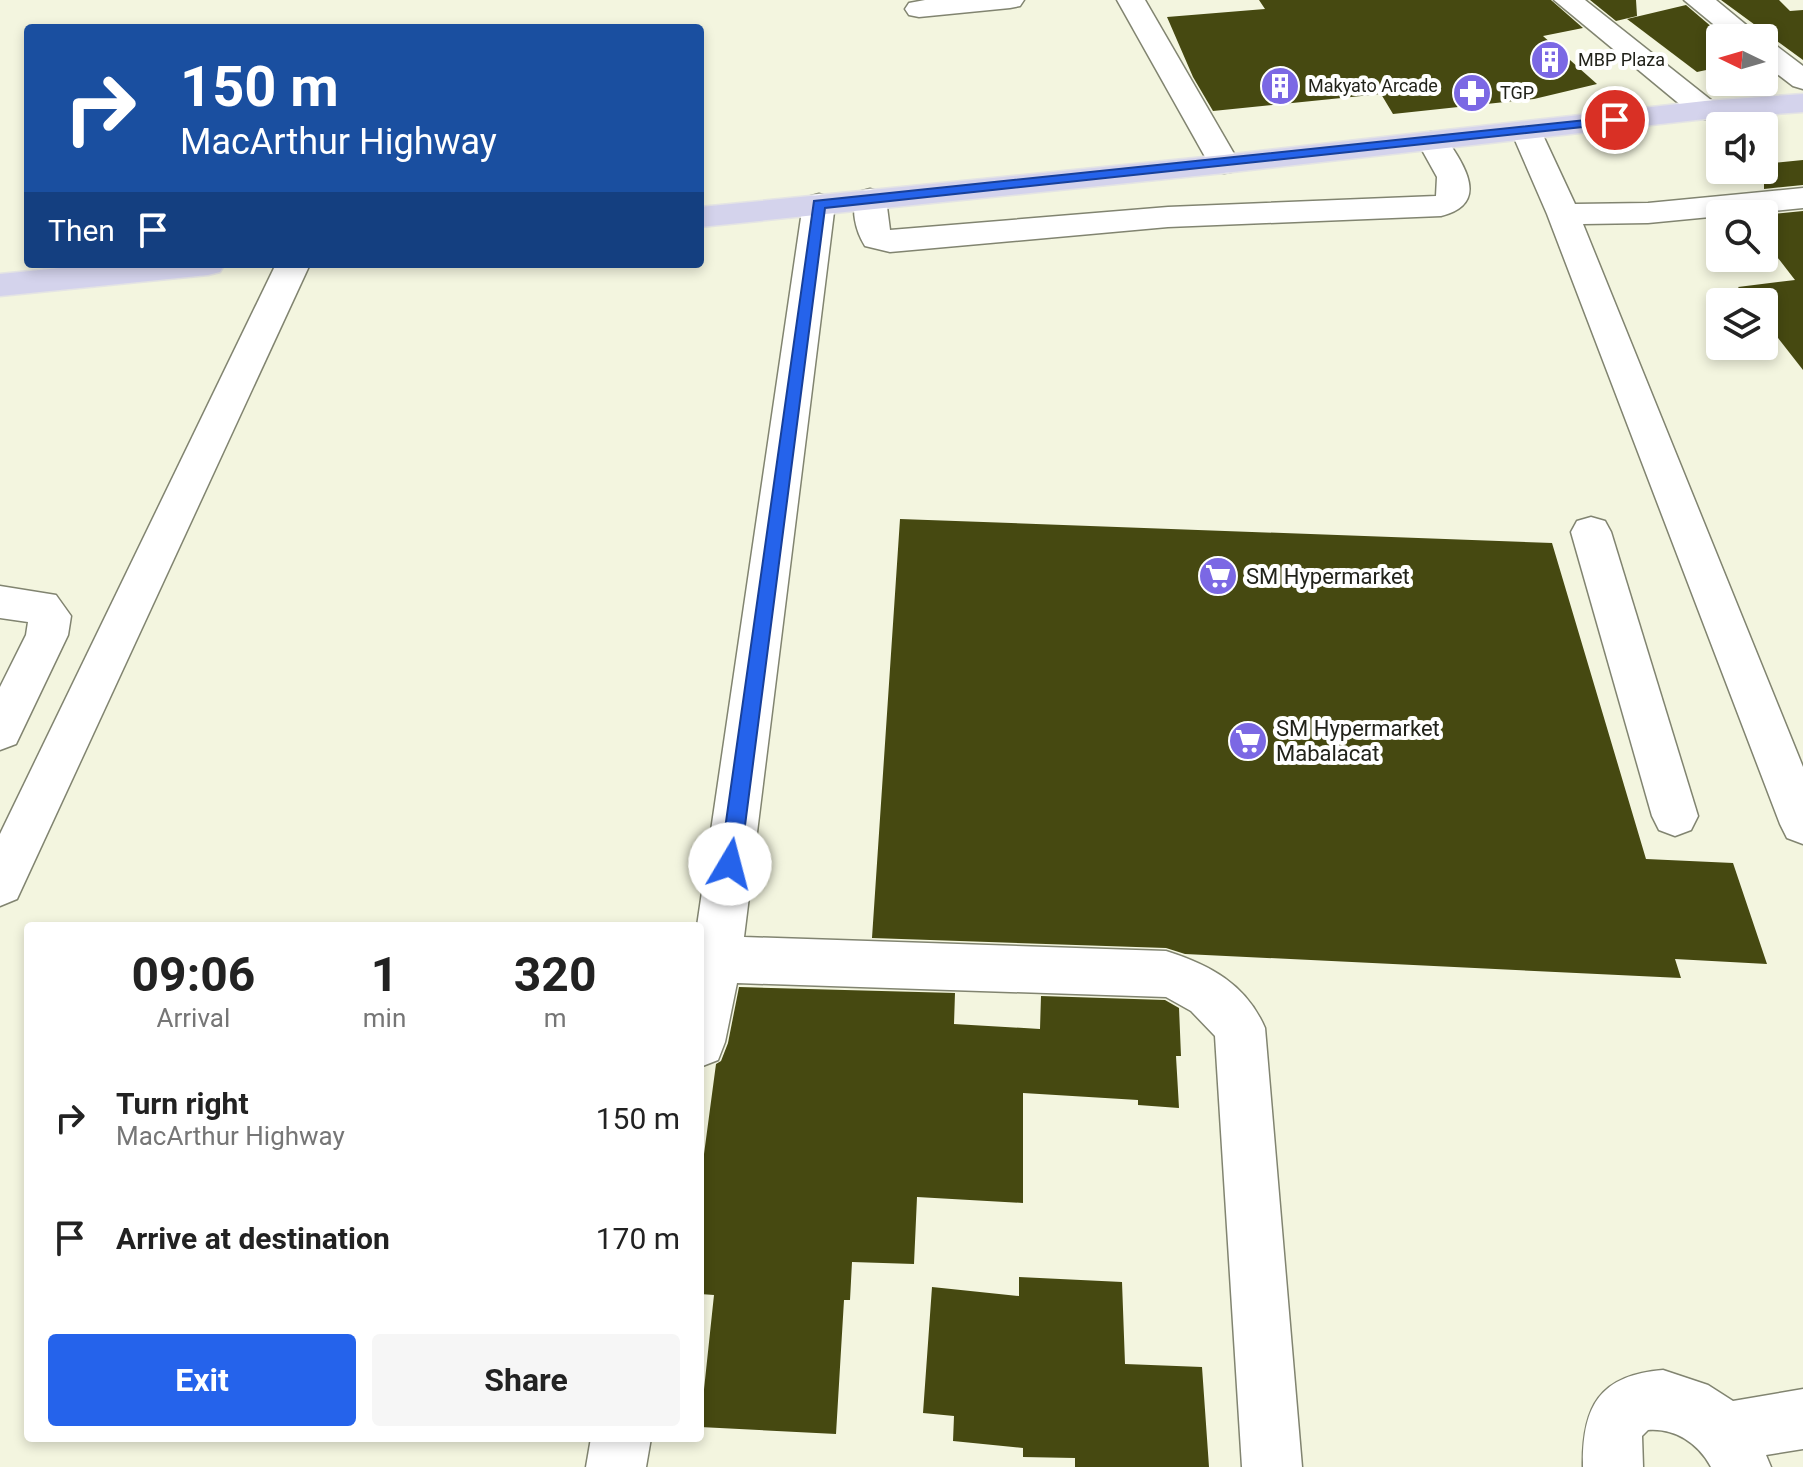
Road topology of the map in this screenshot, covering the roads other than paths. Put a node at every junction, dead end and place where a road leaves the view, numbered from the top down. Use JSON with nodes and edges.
{"nodes":[{"id":1,"x":1010,"y":0,"type":"edge"},
{"id":2,"x":1131,"y":0,"type":"edge"},
{"id":3,"x":1568,"y":0,"type":"edge"},
{"id":4,"x":1698,"y":0,"type":"edge"},
{"id":5,"x":919,"y":9,"type":"dead end"},
{"id":6,"x":1730,"y":24,"type":"edge"},
{"id":7,"x":1778,"y":61,"type":"edge"},
{"id":8,"x":1803,"y":80,"type":"edge"},
{"id":9,"x":1803,"y":103,"type":"edge"},
{"id":10,"x":1705,"y":110,"type":"junction"},
{"id":11,"x":1526,"y":131,"type":"junction"},
{"id":12,"x":1432,"y":141,"type":"junction"},
{"id":13,"x":1224,"y":164,"type":"junction"},
{"id":14,"x":1803,"y":198,"type":"edge"},
{"id":15,"x":870,"y":199,"type":"junction"},
{"id":16,"x":819,"y":204,"type":"junction"},
{"id":17,"x":1563,"y":214,"type":"junction"},
{"id":18,"x":704,"y":217,"type":"edge"},
{"id":19,"x":168,"y":268,"type":"edge"},
{"id":20,"x":291,"y":268,"type":"edge"},
{"id":21,"x":0,"y":285,"type":"edge"},
{"id":22,"x":1591,"y":532,"type":"dead end"},
{"id":23,"x":0,"y":602,"type":"edge"},
{"id":24,"x":0,"y":731,"type":"edge"},
{"id":25,"x":1675,"y":816,"type":"dead end"},
{"id":26,"x":1803,"y":824,"type":"edge"},
{"id":27,"x":0,"y":884,"type":"edge"},
{"id":28,"x":717,"y":959,"type":"junction"},
{"id":29,"x":704,"y":1022,"type":"edge"},
{"id":30,"x":1803,"y":1419,"type":"edge"},
{"id":31,"x":620,"y":1442,"type":"edge"},
{"id":32,"x":1732,"y":1450,"type":"edge"},
{"id":33,"x":616,"y":1467,"type":"edge"},
{"id":34,"x":1272,"y":1467,"type":"edge"},
{"id":35,"x":1613,"y":1467,"type":"edge"}],
"edges":[{"from":1,"to":5,"type":"street"},
{"from":2,"to":13,"type":"street"},
{"from":3,"to":10,"type":"street"},
{"from":4,"to":6,"type":"street"},
{"from":7,"to":8,"type":"street"},
{"from":9,"to":10,"type":"highway"},
{"from":10,"to":11,"type":"highway"},
{"from":11,"to":12,"type":"highway"},
{"from":11,"to":17,"type":"street"},
{"from":12,"to":13,"type":"highway"},
{"from":12,"to":15,"type":"street"},
{"from":13,"to":15,"type":"highway"},
{"from":14,"to":17,"type":"street"},
{"from":15,"to":16,"type":"highway"},
{"from":16,"to":18,"type":"highway"},
{"from":16,"to":28,"type":"street"},
{"from":17,"to":26,"type":"street"},
{"from":19,"to":21,"type":"highway"},
{"from":20,"to":27,"type":"street"},
{"from":22,"to":25,"type":"street"},
{"from":23,"to":24,"type":"street"},
{"from":28,"to":29,"type":"street"},
{"from":28,"to":34,"type":"street"},
{"from":30,"to":32,"type":"street"},
{"from":31,"to":33,"type":"street"},
{"from":32,"to":35,"type":"street"}]}
